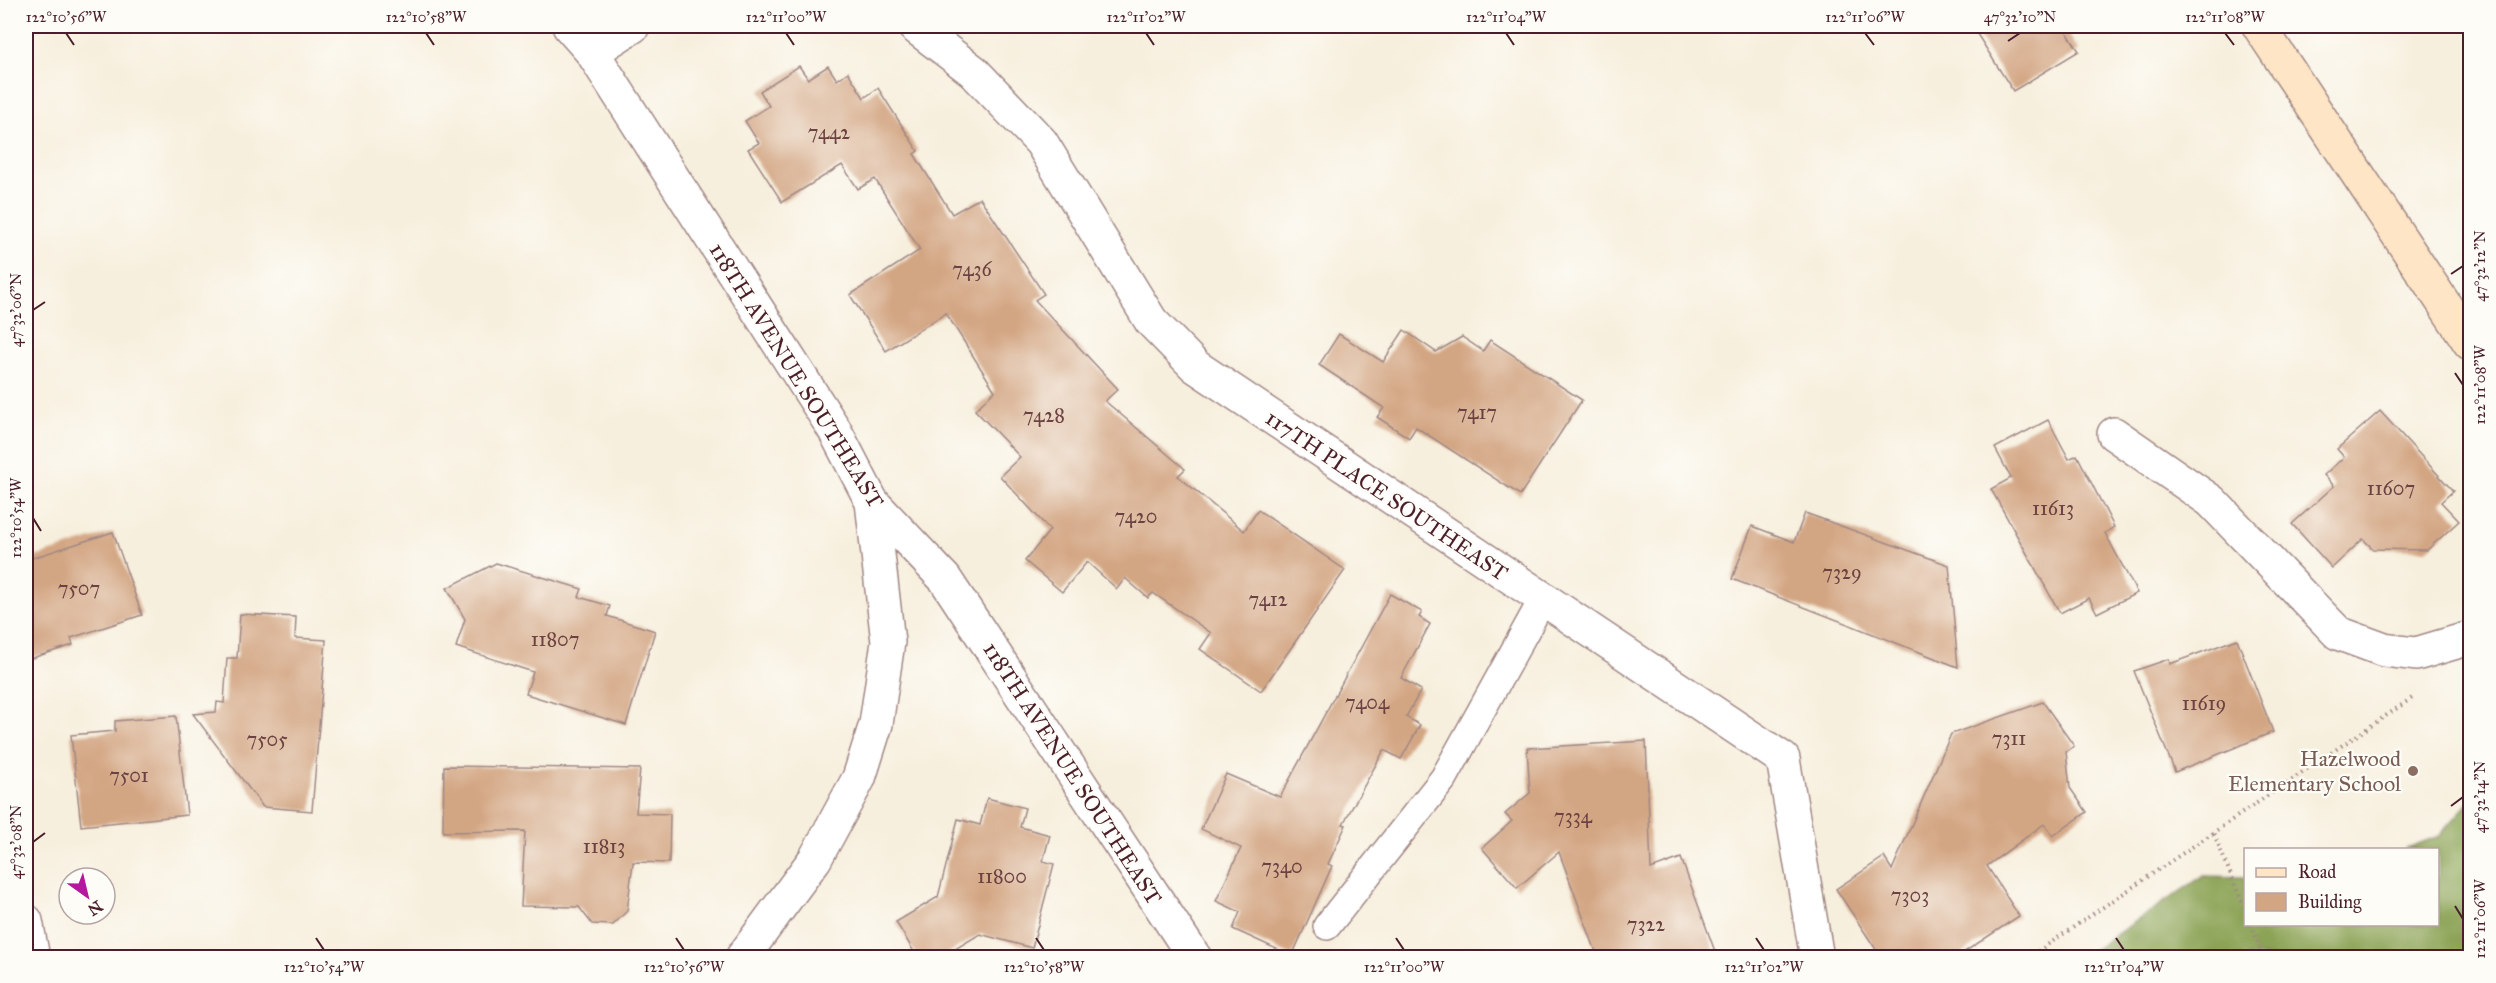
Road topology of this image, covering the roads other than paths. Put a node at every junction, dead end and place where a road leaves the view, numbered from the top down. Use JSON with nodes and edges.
{"nodes":[{"id":1,"x":568,"y":26,"type":"edge"},
{"id":2,"x":633,"y":26,"type":"edge"},
{"id":3,"x":914,"y":26,"type":"edge"},
{"id":4,"x":2259,"y":26,"type":"edge"},
{"id":5,"x":592,"y":52,"type":"junction"},
{"id":6,"x":2470,"y":343,"type":"edge"},
{"id":7,"x":2114,"y":434,"type":"dead end"},
{"id":8,"x":872,"y":502,"type":"junction"},
{"id":9,"x":1543,"y":599,"type":"junction"},
{"id":10,"x":2470,"y":638,"type":"edge"},
{"id":11,"x":26,"y":921,"type":"edge"},
{"id":12,"x":1327,"y":926,"type":"dead end"},
{"id":13,"x":33,"y":957,"type":"edge"},
{"id":14,"x":742,"y":957,"type":"edge"},
{"id":15,"x":1195,"y":957,"type":"edge"},
{"id":16,"x":1817,"y":957,"type":"edge"}],
"edges":[{"from":1,"to":5,"type":"street","name":"118TH AVENUE SOUTHEAST"},
{"from":2,"to":5,"type":"street"},
{"from":3,"to":9,"type":"street","name":"117TH PLACE SOUTHEAST"},
{"from":4,"to":6,"type":"street"},
{"from":5,"to":8,"type":"street","name":"118TH AVENUE SOUTHEAST"},
{"from":7,"to":10,"type":"street"},
{"from":8,"to":14,"type":"street"},
{"from":8,"to":15,"type":"street","name":"118TH AVENUE SOUTHEAST"},
{"from":9,"to":12,"type":"lane"},
{"from":9,"to":16,"type":"street","name":"117TH PLACE SOUTHEAST"},
{"from":11,"to":13,"type":"street"}]}
